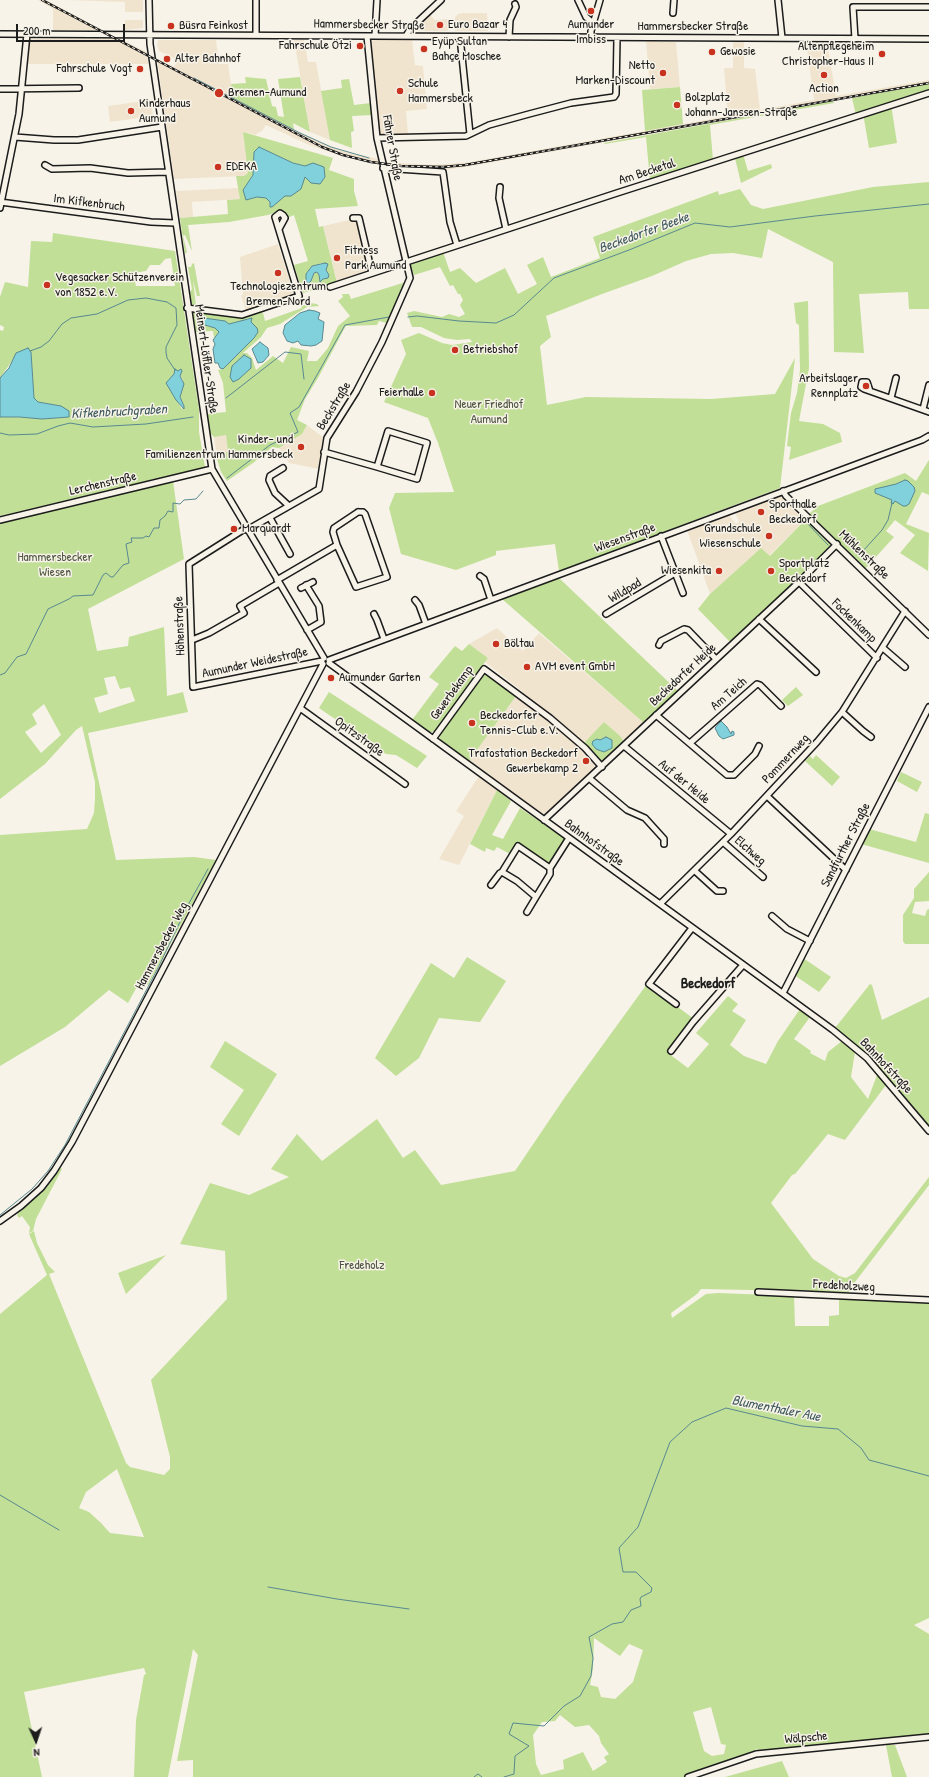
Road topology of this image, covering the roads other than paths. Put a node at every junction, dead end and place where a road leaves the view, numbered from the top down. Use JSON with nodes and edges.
{"nodes":[{"id":1,"x":149,"y":0,"type":"edge"},
{"id":2,"x":256,"y":0,"type":"edge"},
{"id":3,"x":377,"y":0,"type":"edge"},
{"id":4,"x":441,"y":0,"type":"edge"},
{"id":5,"x":578,"y":0,"type":"edge"},
{"id":6,"x":600,"y":0,"type":"edge"},
{"id":7,"x":674,"y":0,"type":"edge"},
{"id":8,"x":778,"y":0,"type":"edge"},
{"id":9,"x":515,"y":4,"type":"dead end"},
{"id":10,"x":929,"y":7,"type":"edge"},
{"id":11,"x":673,"y":13,"type":"dead end"},
{"id":12,"x":593,"y":23,"type":"junction"},
{"id":13,"x":0,"y":34,"type":"edge"},
{"id":14,"x":27,"y":34,"type":"junction"},
{"id":15,"x":148,"y":34,"type":"junction"},
{"id":16,"x":256,"y":35,"type":"junction"},
{"id":17,"x":367,"y":36,"type":"junction"},
{"id":18,"x":375,"y":36,"type":"junction"},
{"id":19,"x":406,"y":36,"type":"junction"},
{"id":20,"x":460,"y":37,"type":"junction"},
{"id":21,"x":509,"y":37,"type":"junction"},
{"id":22,"x":591,"y":37,"type":"junction"},
{"id":23,"x":617,"y":38,"type":"junction"},
{"id":24,"x":782,"y":38,"type":"junction"},
{"id":25,"x":855,"y":39,"type":"junction"},
{"id":26,"x":929,"y":39,"type":"edge"},
{"id":27,"x":22,"y":88,"type":"junction"},
{"id":28,"x":79,"y":88,"type":"dead end"},
{"id":29,"x":0,"y":89,"type":"edge"},
{"id":30,"x":929,"y":93,"type":"edge"},
{"id":31,"x":162,"y":127,"type":"junction"},
{"id":32,"x":470,"y":134,"type":"junction"},
{"id":33,"x":15,"y":137,"type":"junction"},
{"id":34,"x":377,"y":138,"type":"junction"},
{"id":35,"x":46,"y":165,"type":"dead end"},
{"id":36,"x":383,"y":168,"type":"junction"},
{"id":37,"x":168,"y":172,"type":"junction"},
{"id":38,"x":500,"y":187,"type":"dead end"},
{"id":39,"x":0,"y":204,"type":"edge"},
{"id":40,"x":353,"y":218,"type":"dead end"},
{"id":41,"x":175,"y":223,"type":"junction"},
{"id":42,"x":279,"y":229,"type":"dead end"},
{"id":43,"x":506,"y":229,"type":"junction"},
{"id":44,"x":457,"y":245,"type":"junction"},
{"id":45,"x":406,"y":262,"type":"junction"},
{"id":46,"x":372,"y":273,"type":"junction"},
{"id":47,"x":330,"y":287,"type":"dead end"},
{"id":48,"x":187,"y":308,"type":"junction"},
{"id":49,"x":896,"y":378,"type":"dead end"},
{"id":50,"x":929,"y":385,"type":"edge"},
{"id":51,"x":870,"y":391,"type":"dead end"},
{"id":52,"x":891,"y":398,"type":"junction"},
{"id":53,"x":923,"y":409,"type":"junction"},
{"id":54,"x":929,"y":412,"type":"edge"},
{"id":55,"x":929,"y":436,"type":"edge"},
{"id":56,"x":324,"y":452,"type":"junction"},
{"id":57,"x":377,"y":467,"type":"junction"},
{"id":58,"x":283,"y":468,"type":"dead end"},
{"id":59,"x":212,"y":469,"type":"junction"},
{"id":60,"x":783,"y":491,"type":"junction"},
{"id":61,"x":289,"y":506,"type":"junction"},
{"id":62,"x":270,"y":518,"type":"junction"},
{"id":63,"x":0,"y":520,"type":"edge"},
{"id":64,"x":247,"y":529,"type":"junction"},
{"id":65,"x":662,"y":536,"type":"junction"},
{"id":66,"x":837,"y":544,"type":"junction"},
{"id":67,"x":337,"y":545,"type":"junction"},
{"id":68,"x":290,"y":554,"type":"dead end"},
{"id":69,"x":189,"y":564,"type":"joint"},
{"id":70,"x":675,"y":573,"type":"junction"},
{"id":71,"x":480,"y":576,"type":"dead end"},
{"id":72,"x":278,"y":582,"type":"junction"},
{"id":73,"x":313,"y":582,"type":"dead end"},
{"id":74,"x":799,"y":582,"type":"junction"},
{"id":75,"x":683,"y":593,"type":"dead end"},
{"id":76,"x":415,"y":600,"type":"dead end"},
{"id":77,"x":490,"y":600,"type":"junction"},
{"id":78,"x":904,"y":611,"type":"junction"},
{"id":79,"x":374,"y":614,"type":"dead end"},
{"id":80,"x":606,"y":614,"type":"dead end"},
{"id":81,"x":759,"y":619,"type":"junction"},
{"id":82,"x":426,"y":624,"type":"junction"},
{"id":83,"x":307,"y":630,"type":"junction"},
{"id":84,"x":929,"y":635,"type":"edge"},
{"id":85,"x":384,"y":639,"type":"junction"},
{"id":86,"x":192,"y":640,"type":"junction"},
{"id":87,"x":659,"y":645,"type":"dead end"},
{"id":88,"x":883,"y":648,"type":"junction"},
{"id":89,"x":877,"y":658,"type":"junction"},
{"id":90,"x":716,"y":659,"type":"junction"},
{"id":91,"x":325,"y":661,"type":"junction"},
{"id":92,"x":905,"y":668,"type":"dead end"},
{"id":93,"x":816,"y":672,"type":"dead end"},
{"id":94,"x":193,"y":687,"type":"joint"},
{"id":95,"x":781,"y":706,"type":"dead end"},
{"id":96,"x":929,"y":707,"type":"edge"},
{"id":97,"x":300,"y":708,"type":"junction"},
{"id":98,"x":842,"y":712,"type":"junction"},
{"id":99,"x":656,"y":715,"type":"junction"},
{"id":100,"x":871,"y":737,"type":"dead end"},
{"id":101,"x":433,"y":739,"type":"junction"},
{"id":102,"x":690,"y":743,"type":"junction"},
{"id":103,"x":624,"y":746,"type":"junction"},
{"id":104,"x":759,"y":746,"type":"dead end"},
{"id":105,"x":602,"y":767,"type":"junction"},
{"id":106,"x":589,"y":778,"type":"junction"},
{"id":107,"x":405,"y":784,"type":"dead end"},
{"id":108,"x":767,"y":796,"type":"junction"},
{"id":109,"x":544,"y":820,"type":"junction"},
{"id":110,"x":731,"y":834,"type":"junction"},
{"id":111,"x":569,"y":838,"type":"junction"},
{"id":112,"x":723,"y":842,"type":"junction"},
{"id":113,"x":664,"y":844,"type":"dead end"},
{"id":114,"x":550,"y":868,"type":"junction"},
{"id":115,"x":846,"y":870,"type":"junction"},
{"id":116,"x":695,"y":871,"type":"junction"},
{"id":117,"x":502,"y":872,"type":"junction"},
{"id":118,"x":763,"y":877,"type":"dead end"},
{"id":119,"x":491,"y":885,"type":"dead end"},
{"id":120,"x":723,"y":891,"type":"dead end"},
{"id":121,"x":536,"y":896,"type":"junction"},
{"id":122,"x":660,"y":904,"type":"junction"},
{"id":123,"x":528,"y":912,"type":"dead end"},
{"id":124,"x":772,"y":916,"type":"dead end"},
{"id":125,"x":692,"y":928,"type":"junction"},
{"id":126,"x":810,"y":941,"type":"junction"},
{"id":127,"x":743,"y":965,"type":"junction"},
{"id":128,"x":783,"y":994,"type":"junction"},
{"id":129,"x":676,"y":1004,"type":"dead end"},
{"id":130,"x":671,"y":1051,"type":"dead end"},
{"id":131,"x":929,"y":1131,"type":"edge"},
{"id":132,"x":0,"y":1221,"type":"edge"},
{"id":133,"x":758,"y":1292,"type":"dead end"},
{"id":134,"x":929,"y":1300,"type":"edge"},
{"id":135,"x":929,"y":1737,"type":"edge"},
{"id":136,"x":688,"y":1777,"type":"edge"}],
"edges":[{"from":1,"to":15,"type":"street","name":"Meinert-Löffler-Straße"},
{"from":2,"to":16,"type":"street"},
{"from":3,"to":18,"type":"street"},
{"from":4,"to":19,"type":"street"},
{"from":5,"to":12,"type":"street"},
{"from":6,"to":12,"type":"street"},
{"from":7,"to":11,"type":"street"},
{"from":8,"to":24,"type":"street"},
{"from":9,"to":21,"type":"street"},
{"from":10,"to":25,"type":"street"},
{"from":12,"to":22,"type":"street"},
{"from":13,"to":14,"type":"street","name":"Hammersbecker Straße"},
{"from":14,"to":15,"type":"street","name":"Hammersbecker Straße"},
{"from":14,"to":27,"type":"street"},
{"from":15,"to":16,"type":"street","name":"Hammersbecker Straße"},
{"from":15,"to":31,"type":"street","name":"Meinert-Löffler-Straße"},
{"from":16,"to":17,"type":"street","name":"Hammersbecker Straße"},
{"from":17,"to":18,"type":"street","name":"Hammersbecker Straße"},
{"from":17,"to":34,"type":"street","name":"Fährer Straße"},
{"from":18,"to":19,"type":"street","name":"Hammersbecker Straße"},
{"from":19,"to":20,"type":"street","name":"Hammersbecker Straße"},
{"from":20,"to":21,"type":"street","name":"Hammersbecker Straße"},
{"from":20,"to":32,"type":"street"},
{"from":21,"to":22,"type":"street","name":"Hammersbecker Straße"},
{"from":22,"to":23,"type":"street","name":"Hammersbecker Straße"},
{"from":23,"to":24,"type":"street","name":"Hammersbecker Straße"},
{"from":23,"to":32,"type":"street"},
{"from":24,"to":25,"type":"street","name":"Hammersbecker Straße"},
{"from":25,"to":26,"type":"street","name":"Hammersbecker Straße"},
{"from":27,"to":28,"type":"street"},
{"from":27,"to":29,"type":"street"},
{"from":27,"to":33,"type":"street"},
{"from":30,"to":43,"type":"street","name":"Am Becketal"},
{"from":31,"to":33,"type":"street"},
{"from":31,"to":37,"type":"street","name":"Meinert-Löffler-Straße"},
{"from":32,"to":34,"type":"street"},
{"from":33,"to":39,"type":"street"},
{"from":34,"to":36,"type":"street","name":"Fährer Straße"},
{"from":35,"to":37,"type":"street"},
{"from":36,"to":44,"type":"street"},
{"from":36,"to":45,"type":"street","name":"Fährer Straße"},
{"from":37,"to":41,"type":"street","name":"Meinert-Löffler-Straße"},
{"from":38,"to":43,"type":"street"},
{"from":39,"to":41,"type":"street","name":"Im Kifkenbruch"},
{"from":40,"to":46,"type":"street"},
{"from":41,"to":48,"type":"street","name":"Meinert-Löffler-Straße"},
{"from":42,"to":48,"type":"street"},
{"from":43,"to":44,"type":"street","name":"Am Becketal"},
{"from":44,"to":45,"type":"street","name":"Am Becketal"},
{"from":45,"to":46,"type":"street","name":"Am Becketal"},
{"from":45,"to":56,"type":"street","name":"Beckstraße"},
{"from":46,"to":47,"type":"street","name":"Am Becketal"},
{"from":48,"to":59,"type":"street","name":"Meinert-Löffler-Straße"},
{"from":49,"to":52,"type":"street"},
{"from":50,"to":53,"type":"street"},
{"from":51,"to":52,"type":"street"},
{"from":52,"to":53,"type":"street"},
{"from":53,"to":54,"type":"street"},
{"from":55,"to":60,"type":"street","name":"Wiesenstraße"},
{"from":56,"to":57,"type":"street"},
{"from":56,"to":61,"type":"street","name":"Beckstraße"},
{"from":57,"to":57,"type":"street"},
{"from":58,"to":61,"type":"street"},
{"from":59,"to":63,"type":"street","name":"Lerchenstraße"},
{"from":59,"to":64,"type":"street","name":"Meinert-Löffler-Straße"},
{"from":60,"to":65,"type":"street","name":"Wiesenstraße"},
{"from":60,"to":66,"type":"street","name":"Mühlenstraße"},
{"from":61,"to":62,"type":"street","name":"Beckstraße"},
{"from":62,"to":64,"type":"street","name":"Beckstraße"},
{"from":62,"to":68,"type":"street"},
{"from":64,"to":69,"type":"street","name":"Beckstraße"},
{"from":64,"to":72,"type":"street","name":"Meinert-Löffler-Straße"},
{"from":65,"to":70,"type":"street"},
{"from":65,"to":77,"type":"street","name":"Wiesenstraße"},
{"from":66,"to":74,"type":"street","name":"Beckedorfer Heide"},
{"from":66,"to":78,"type":"street","name":"Mühlenstraße"},
{"from":67,"to":67,"type":"street"},
{"from":67,"to":72,"type":"street"},
{"from":69,"to":86,"type":"street","name":"Höhenstraße"},
{"from":70,"to":75,"type":"street"},
{"from":70,"to":80,"type":"street","name":"Wildpad"},
{"from":71,"to":77,"type":"street"},
{"from":72,"to":83,"type":"street","name":"Meinert-Löffler-Straße"},
{"from":72,"to":86,"type":"street"},
{"from":73,"to":83,"type":"street"},
{"from":74,"to":81,"type":"street","name":"Beckedorfer Heide"},
{"from":74,"to":89,"type":"street","name":"Fockenkamp"},
{"from":76,"to":82,"type":"street"},
{"from":77,"to":82,"type":"street","name":"Wiesenstraße"},
{"from":78,"to":84,"type":"street","name":"Mühlenstraße"},
{"from":78,"to":88,"type":"street","name":"Pommernweg"},
{"from":79,"to":85,"type":"street"},
{"from":81,"to":90,"type":"street","name":"Beckedorfer Heide"},
{"from":81,"to":93,"type":"street"},
{"from":82,"to":85,"type":"street","name":"Wiesenstraße"},
{"from":83,"to":91,"type":"street","name":"Meinert-Löffler-Straße"},
{"from":85,"to":91,"type":"street","name":"Wiesenstraße"},
{"from":86,"to":94,"type":"street","name":"Höhenstraße"},
{"from":87,"to":90,"type":"street"},
{"from":88,"to":89,"type":"street","name":"Pommernweg"},
{"from":88,"to":92,"type":"street"},
{"from":89,"to":98,"type":"street","name":"Pommernweg"},
{"from":90,"to":99,"type":"street","name":"Beckedorfer Heide"},
{"from":91,"to":94,"type":"street","name":"Aumunder Weidestraße"},
{"from":91,"to":97,"type":"street","name":"Hammersbecker Weg"},
{"from":91,"to":101,"type":"street","name":"Bahnhofstraße"},
{"from":95,"to":102,"type":"street","name":"Am Teich"},
{"from":96,"to":115,"type":"street","name":"Sandfurther Straße"},
{"from":97,"to":107,"type":"street","name":"Opitzstraße"},
{"from":97,"to":132,"type":"street","name":"Hammersbecker Weg"},
{"from":98,"to":100,"type":"street"},
{"from":98,"to":108,"type":"street","name":"Pommernweg"},
{"from":99,"to":102,"type":"street"},
{"from":99,"to":103,"type":"street","name":"Beckedorfer Heide"},
{"from":101,"to":105,"type":"street","name":"Gewerbekamp"},
{"from":101,"to":109,"type":"street","name":"Bahnhofstraße"},
{"from":102,"to":104,"type":"street"},
{"from":103,"to":105,"type":"street","name":"Beckedorfer Heide"},
{"from":103,"to":110,"type":"street","name":"Auf der Heide"},
{"from":105,"to":106,"type":"street","name":"Beckedorfer Heide"},
{"from":106,"to":109,"type":"street","name":"Beckedorfer Heide"},
{"from":106,"to":113,"type":"street"},
{"from":108,"to":110,"type":"street","name":"Pommernweg"},
{"from":108,"to":115,"type":"street"},
{"from":109,"to":111,"type":"street","name":"Bahnhofstraße"},
{"from":110,"to":112,"type":"street","name":"Pommernweg"},
{"from":111,"to":114,"type":"street"},
{"from":111,"to":122,"type":"street","name":"Bahnhofstraße"},
{"from":112,"to":116,"type":"street","name":"Pommernweg"},
{"from":112,"to":118,"type":"street","name":"Elchweg"},
{"from":114,"to":117,"type":"street"},
{"from":114,"to":121,"type":"street"},
{"from":115,"to":126,"type":"street","name":"Sandfurther Straße"},
{"from":116,"to":120,"type":"street"},
{"from":116,"to":122,"type":"street","name":"Pommernweg"},
{"from":117,"to":119,"type":"street"},
{"from":117,"to":121,"type":"street"},
{"from":121,"to":123,"type":"street"},
{"from":122,"to":125,"type":"street","name":"Bahnhofstraße"},
{"from":124,"to":126,"type":"street"},
{"from":125,"to":127,"type":"street","name":"Bahnhofstraße"},
{"from":125,"to":129,"type":"street"},
{"from":126,"to":128,"type":"street","name":"Sandfurther Straße"},
{"from":127,"to":128,"type":"street","name":"Bahnhofstraße"},
{"from":127,"to":130,"type":"street"},
{"from":128,"to":131,"type":"street","name":"Bahnhofstraße"},
{"from":133,"to":134,"type":"street","name":"Fredeholzweg"},
{"from":135,"to":136,"type":"street","name":"Wölpsche"}]}
